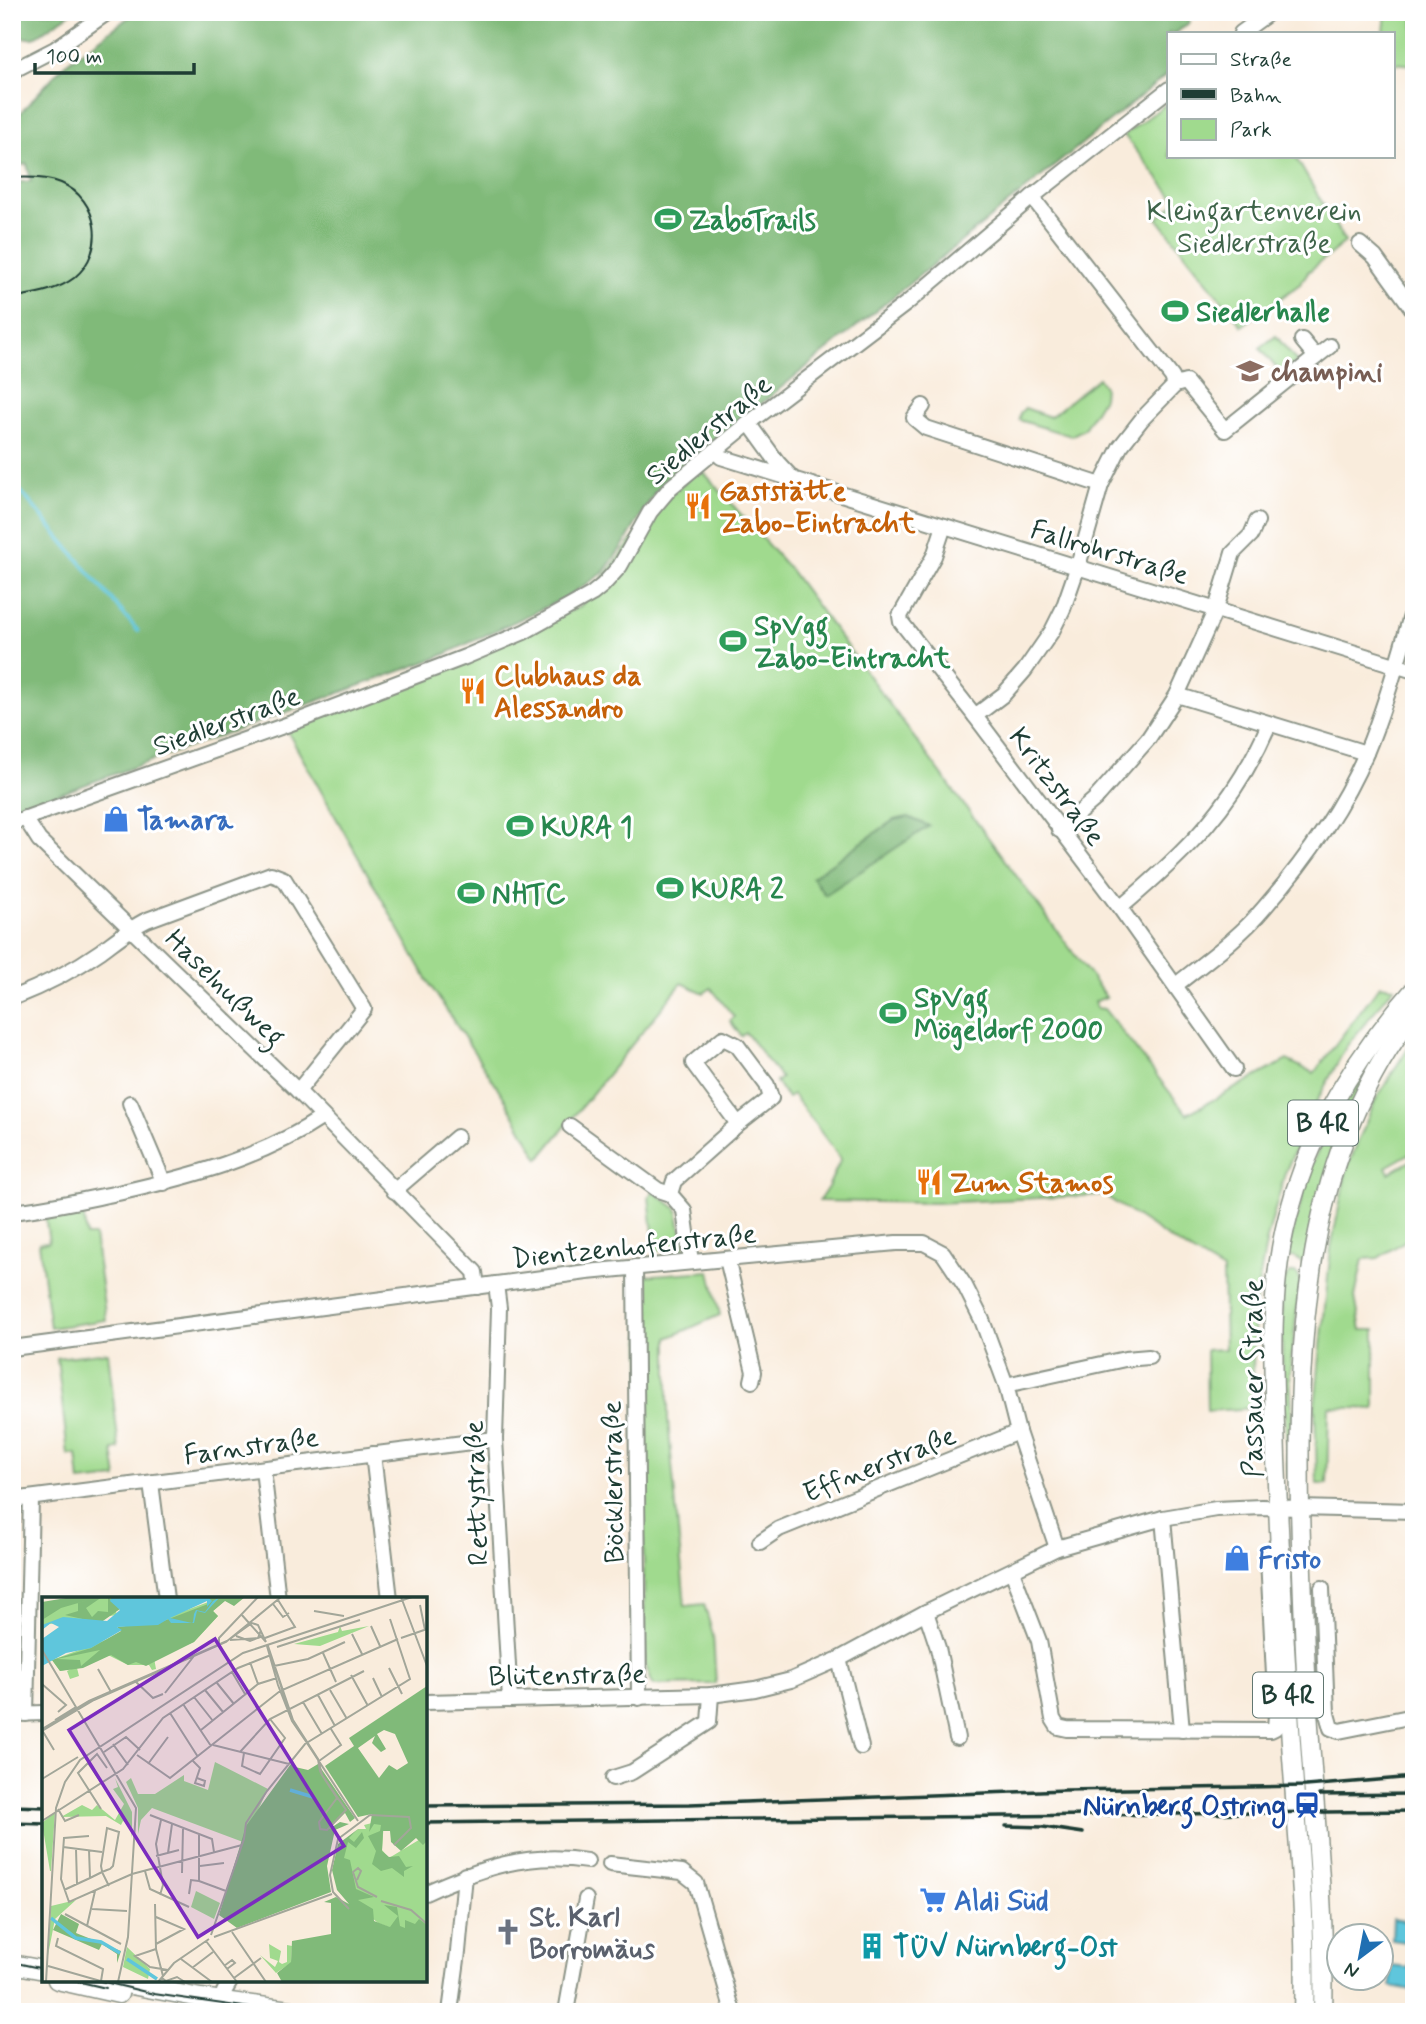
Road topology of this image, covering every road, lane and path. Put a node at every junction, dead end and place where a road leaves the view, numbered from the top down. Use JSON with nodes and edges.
{"nodes":[{"id":1,"x":108,"y":12,"type":"edge"},
{"id":2,"x":1270,"y":12,"type":"edge"},
{"id":3,"x":1242,"y":32,"type":"edge"},
{"id":4,"x":12,"y":71,"type":"edge"},
{"id":5,"x":1167,"y":91,"type":"edge"},
{"id":6,"x":1032,"y":197,"type":"junction"},
{"id":7,"x":1360,"y":244,"type":"dead end"},
{"id":8,"x":1414,"y":310,"type":"edge"},
{"id":9,"x":1303,"y":340,"type":"dead end"},
{"id":10,"x":1331,"y":346,"type":"dead end"},
{"id":11,"x":1317,"y":357,"type":"junction"},
{"id":12,"x":1175,"y":385,"type":"junction"},
{"id":13,"x":923,"y":406,"type":"dead end"},
{"id":14,"x":749,"y":423,"type":"junction"},
{"id":15,"x":715,"y":451,"type":"junction"},
{"id":16,"x":793,"y":479,"type":"junction"},
{"id":17,"x":1101,"y":485,"type":"junction"},
{"id":18,"x":1257,"y":521,"type":"dead end"},
{"id":19,"x":944,"y":526,"type":"junction"},
{"id":20,"x":1078,"y":566,"type":"junction"},
{"id":21,"x":1414,"y":606,"type":"edge"},
{"id":22,"x":1216,"y":609,"type":"junction"},
{"id":23,"x":1396,"y":666,"type":"junction"},
{"id":24,"x":1414,"y":671,"type":"edge"},
{"id":25,"x":1177,"y":695,"type":"junction"},
{"id":26,"x":975,"y":716,"type":"junction"},
{"id":27,"x":1269,"y":724,"type":"junction"},
{"id":28,"x":1366,"y":753,"type":"junction"},
{"id":29,"x":19,"y":821,"type":"edge"},
{"id":30,"x":1059,"y":830,"type":"junction"},
{"id":31,"x":1119,"y":908,"type":"junction"},
{"id":32,"x":129,"y":929,"type":"junction"},
{"id":33,"x":1176,"y":985,"type":"junction"},
{"id":34,"x":1414,"y":990,"type":"edge"},
{"id":35,"x":12,"y":998,"type":"edge"},
{"id":36,"x":1414,"y":1013,"type":"edge"},
{"id":37,"x":1234,"y":1069,"type":"dead end"},
{"id":38,"x":298,"y":1091,"type":"junction"},
{"id":39,"x":130,"y":1103,"type":"dead end"},
{"id":40,"x":323,"y":1117,"type":"junction"},
{"id":41,"x":738,"y":1124,"type":"junction"},
{"id":42,"x":570,"y":1126,"type":"dead end"},
{"id":43,"x":457,"y":1137,"type":"dead end"},
{"id":44,"x":164,"y":1183,"type":"junction"},
{"id":45,"x":394,"y":1191,"type":"junction"},
{"id":46,"x":670,"y":1194,"type":"junction"},
{"id":47,"x":12,"y":1212,"type":"edge"},
{"id":48,"x":727,"y":1259,"type":"junction"},
{"id":49,"x":691,"y":1262,"type":"junction"},
{"id":50,"x":635,"y":1267,"type":"junction"},
{"id":51,"x":1277,"y":1276,"type":"junction"},
{"id":52,"x":496,"y":1284,"type":"junction"},
{"id":53,"x":1310,"y":1284,"type":"junction"},
{"id":54,"x":477,"y":1287,"type":"junction"},
{"id":55,"x":12,"y":1348,"type":"edge"},
{"id":56,"x":1149,"y":1357,"type":"dead end"},
{"id":57,"x":752,"y":1381,"type":"dead end"},
{"id":58,"x":1006,"y":1385,"type":"junction"},
{"id":59,"x":1018,"y":1432,"type":"junction"},
{"id":60,"x":495,"y":1439,"type":"junction"},
{"id":61,"x":373,"y":1454,"type":"junction"},
{"id":62,"x":262,"y":1469,"type":"junction"},
{"id":63,"x":151,"y":1483,"type":"junction"},
{"id":64,"x":31,"y":1498,"type":"junction"},
{"id":65,"x":12,"y":1500,"type":"edge"},
{"id":66,"x":1278,"y":1507,"type":"junction"},
{"id":67,"x":1300,"y":1508,"type":"junction"},
{"id":68,"x":1414,"y":1511,"type":"edge"},
{"id":69,"x":1163,"y":1518,"type":"junction"},
{"id":70,"x":1279,"y":1539,"type":"junction"},
{"id":71,"x":760,"y":1542,"type":"dead end"},
{"id":72,"x":1057,"y":1548,"type":"junction"},
{"id":73,"x":1012,"y":1571,"type":"junction"},
{"id":74,"x":1322,"y":1588,"type":"dead end"},
{"id":75,"x":166,"y":1597,"type":"edge"},
{"id":76,"x":278,"y":1597,"type":"edge"},
{"id":77,"x":390,"y":1597,"type":"edge"},
{"id":78,"x":926,"y":1612,"type":"junction"},
{"id":79,"x":839,"y":1659,"type":"junction"},
{"id":80,"x":711,"y":1695,"type":"junction"},
{"id":81,"x":639,"y":1698,"type":"junction"},
{"id":82,"x":510,"y":1700,"type":"junction"},
{"id":83,"x":427,"y":1702,"type":"edge"},
{"id":84,"x":42,"y":1713,"type":"edge"},
{"id":85,"x":19,"y":1714,"type":"edge"},
{"id":86,"x":1414,"y":1716,"type":"edge"},
{"id":87,"x":1182,"y":1730,"type":"junction"},
{"id":88,"x":957,"y":1738,"type":"dead end"},
{"id":89,"x":861,"y":1747,"type":"dead end"},
{"id":90,"x":613,"y":1778,"type":"dead end"},
{"id":91,"x":587,"y":1861,"type":"dead end"},
{"id":92,"x":610,"y":1864,"type":"dead end"},
{"id":93,"x":465,"y":1875,"type":"junction"},
{"id":94,"x":427,"y":1892,"type":"edge"},
{"id":95,"x":586,"y":1899,"type":"dead end"},
{"id":96,"x":12,"y":1964,"type":"edge"},
{"id":97,"x":42,"y":1971,"type":"edge"},
{"id":98,"x":66,"y":1982,"type":"edge"},
{"id":99,"x":112,"y":1982,"type":"edge"},
{"id":100,"x":230,"y":1982,"type":"edge"},
{"id":101,"x":219,"y":2008,"type":"edge"},
{"id":102,"x":304,"y":2012,"type":"edge"},
{"id":103,"x":450,"y":2012,"type":"edge"},
{"id":104,"x":566,"y":2012,"type":"edge"},
{"id":105,"x":733,"y":2012,"type":"edge"},
{"id":106,"x":1304,"y":2012,"type":"edge"},
{"id":107,"x":1323,"y":2012,"type":"edge"}],
"edges":[{"from":1,"to":4,"type":"street"},
{"from":2,"to":3,"type":"street"},
{"from":5,"to":6,"type":"street","name":"Siedlerstraße"},
{"from":6,"to":12,"type":"street"},
{"from":6,"to":14,"type":"street","name":"Siedlerstraße"},
{"from":7,"to":8,"type":"street"},
{"from":9,"to":11,"type":"street"},
{"from":10,"to":11,"type":"street"},
{"from":11,"to":12,"type":"street"},
{"from":12,"to":17,"type":"street"},
{"from":13,"to":17,"type":"street"},
{"from":14,"to":15,"type":"street","name":"Siedlerstraße"},
{"from":14,"to":16,"type":"street"},
{"from":15,"to":16,"type":"street","name":"Fallrohrstraße"},
{"from":15,"to":29,"type":"street","name":"Siedlerstraße"},
{"from":16,"to":19,"type":"street","name":"Fallrohrstraße"},
{"from":17,"to":20,"type":"street"},
{"from":18,"to":22,"type":"street"},
{"from":19,"to":20,"type":"street","name":"Fallrohrstraße"},
{"from":19,"to":26,"type":"street","name":"Kritzstraße"},
{"from":20,"to":22,"type":"street","name":"Fallrohrstraße"},
{"from":20,"to":26,"type":"street"},
{"from":21,"to":23,"type":"street"},
{"from":22,"to":23,"type":"street","name":"Fallrohrstraße"},
{"from":22,"to":25,"type":"street"},
{"from":23,"to":24,"type":"street","name":"Fallrohrstraße"},
{"from":23,"to":28,"type":"street"},
{"from":25,"to":27,"type":"street"},
{"from":25,"to":30,"type":"street"},
{"from":26,"to":30,"type":"street","name":"Kritzstraße"},
{"from":27,"to":28,"type":"street"},
{"from":27,"to":31,"type":"street"},
{"from":28,"to":33,"type":"street"},
{"from":29,"to":32,"type":"street","name":"Haselnußweg"},
{"from":30,"to":31,"type":"street","name":"Kritzstraße"},
{"from":31,"to":33,"type":"street","name":"Kritzstraße"},
{"from":32,"to":35,"type":"street"},
{"from":32,"to":38,"type":"street","name":"Haselnußweg"},
{"from":32,"to":38,"type":"street"},
{"from":33,"to":37,"type":"street","name":"Kritzstraße"},
{"from":34,"to":51,"type":"main road","name":"Passauer Straße","number":"B 4R"},
{"from":36,"to":53,"type":"main road","name":"Passauer Straße","number":"B 4R"},
{"from":38,"to":40,"type":"street","name":"Haselnußweg"},
{"from":39,"to":44,"type":"street"},
{"from":40,"to":44,"type":"street"},
{"from":40,"to":45,"type":"street","name":"Haselnußweg"},
{"from":41,"to":41,"type":"street"},
{"from":41,"to":46,"type":"street"},
{"from":42,"to":46,"type":"street"},
{"from":43,"to":45,"type":"street"},
{"from":44,"to":47,"type":"street"},
{"from":45,"to":54,"type":"street","name":"Haselnußweg"},
{"from":46,"to":49,"type":"street"},
{"from":48,"to":49,"type":"street","name":"Dientzenhoferstraße"},
{"from":48,"to":57,"type":"street"},
{"from":48,"to":58,"type":"street","name":"Dientzenhoferstraße"},
{"from":49,"to":50,"type":"street","name":"Dientzenhoferstraße"},
{"from":50,"to":52,"type":"street","name":"Dientzenhoferstraße"},
{"from":50,"to":81,"type":"street","name":"Böcklerstraße"},
{"from":51,"to":53,"type":"main road"},
{"from":51,"to":66,"type":"main road","name":"Passauer Straße","number":"B 4R"},
{"from":52,"to":54,"type":"street","name":"Dientzenhoferstraße"},
{"from":52,"to":60,"type":"street","name":"Rettystraße"},
{"from":53,"to":67,"type":"main road","name":"Passauer Straße","number":"B 4R"},
{"from":54,"to":55,"type":"street","name":"Dientzenhoferstraße"},
{"from":56,"to":58,"type":"street"},
{"from":58,"to":59,"type":"street","name":"Dientzenhoferstraße"},
{"from":59,"to":71,"type":"street","name":"Effnerstraße"},
{"from":59,"to":72,"type":"street","name":"Dientzenhoferstraße"},
{"from":60,"to":61,"type":"street","name":"Farnstraße"},
{"from":60,"to":82,"type":"street","name":"Rettystraße"},
{"from":61,"to":62,"type":"street","name":"Farnstraße"},
{"from":61,"to":77,"type":"street"},
{"from":62,"to":63,"type":"street","name":"Farnstraße"},
{"from":62,"to":76,"type":"street"},
{"from":63,"to":64,"type":"street","name":"Farnstraße"},
{"from":63,"to":75,"type":"street"},
{"from":64,"to":65,"type":"street","name":"Farnstraße"},
{"from":64,"to":85,"type":"street"},
{"from":66,"to":67,"type":"street","name":"Blütenstraße"},
{"from":66,"to":69,"type":"street","name":"Blütenstraße"},
{"from":66,"to":70,"type":"main road","number":"B 4R"},
{"from":67,"to":68,"type":"street","name":"Blütenstraße"},
{"from":67,"to":107,"type":"main road","number":"B 4R"},
{"from":69,"to":72,"type":"street","name":"Blütenstraße"},
{"from":69,"to":87,"type":"street"},
{"from":70,"to":87,"type":"street"},
{"from":70,"to":106,"type":"main road","number":"B 4R"},
{"from":72,"to":73,"type":"street","name":"Blütenstraße"},
{"from":73,"to":78,"type":"street","name":"Blütenstraße"},
{"from":73,"to":87,"type":"street"},
{"from":74,"to":86,"type":"street"},
{"from":78,"to":79,"type":"street","name":"Blütenstraße"},
{"from":78,"to":88,"type":"street"},
{"from":79,"to":80,"type":"street","name":"Blütenstraße"},
{"from":79,"to":89,"type":"street"},
{"from":80,"to":81,"type":"street","name":"Blütenstraße"},
{"from":80,"to":90,"type":"street"},
{"from":81,"to":82,"type":"street","name":"Blütenstraße"},
{"from":82,"to":83,"type":"street","name":"Blütenstraße"},
{"from":84,"to":85,"type":"street"},
{"from":91,"to":93,"type":"street"},
{"from":92,"to":105,"type":"street"},
{"from":93,"to":94,"type":"street"},
{"from":93,"to":103,"type":"street"},
{"from":95,"to":104,"type":"street"},
{"from":96,"to":97,"type":"main road"},
{"from":98,"to":101,"type":"main road"},
{"from":99,"to":101,"type":"main road"},
{"from":100,"to":101,"type":"street"},
{"from":101,"to":102,"type":"main road"}]}
